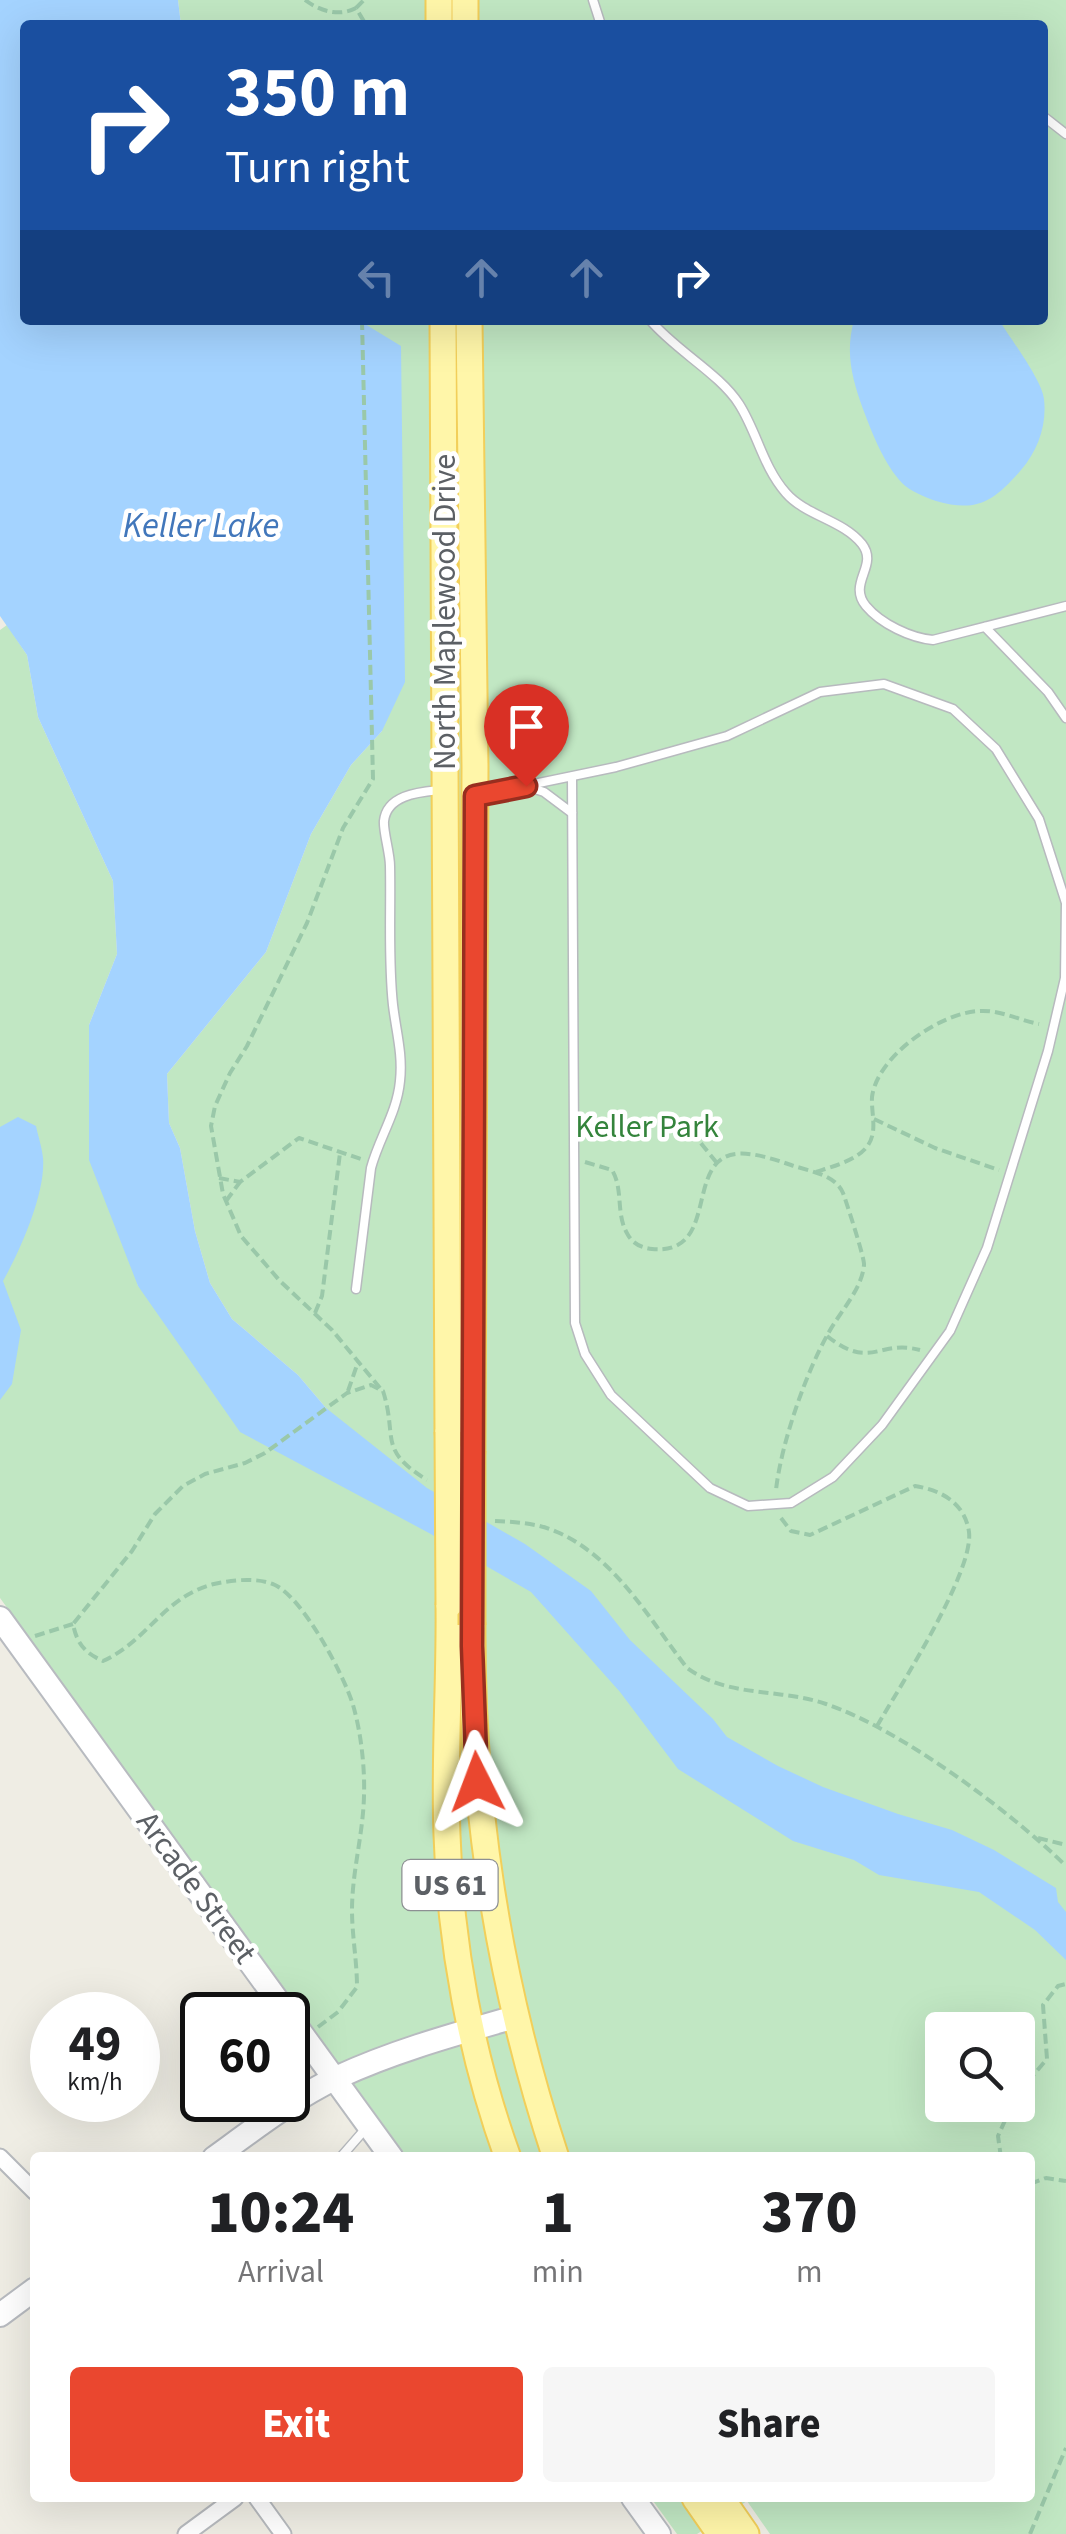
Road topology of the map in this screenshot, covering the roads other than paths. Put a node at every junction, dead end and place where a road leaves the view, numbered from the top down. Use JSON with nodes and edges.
{"nodes":[{"id":1,"x":442,"y":325,"type":"edge"},
{"id":2,"x":469,"y":325,"type":"edge"},
{"id":3,"x":655,"y":325,"type":"edge"},
{"id":4,"x":1066,"y":606,"type":"edge"},
{"id":5,"x":985,"y":627,"type":"junction"},
{"id":6,"x":1066,"y":718,"type":"edge"},
{"id":7,"x":572,"y":776,"type":"junction"},
{"id":8,"x":526,"y":786,"type":"junction"},
{"id":9,"x":445,"y":790,"type":"junction"},
{"id":10,"x":475,"y":796,"type":"junction"},
{"id":11,"x":572,"y":813,"type":"junction"},
{"id":12,"x":356,"y":1289,"type":"dead end"},
{"id":13,"x":0,"y":1618,"type":"edge"},
{"id":14,"x":515,"y":2017,"type":"junction"},
{"id":15,"x":472,"y":2030,"type":"junction"},
{"id":16,"x":336,"y":2078,"type":"junction"},
{"id":17,"x":369,"y":2125,"type":"junction"},
{"id":18,"x":222,"y":2152,"type":"edge"},
{"id":19,"x":345,"y":2152,"type":"edge"},
{"id":20,"x":388,"y":2152,"type":"edge"},
{"id":21,"x":506,"y":2152,"type":"edge"},
{"id":22,"x":554,"y":2152,"type":"edge"},
{"id":23,"x":0,"y":2158,"type":"edge"},
{"id":24,"x":30,"y":2186,"type":"edge"},
{"id":25,"x":30,"y":2294,"type":"edge"},
{"id":26,"x":0,"y":2316,"type":"edge"},
{"id":27,"x":230,"y":2502,"type":"edge"},
{"id":28,"x":259,"y":2502,"type":"edge"},
{"id":29,"x":636,"y":2502,"type":"edge"},
{"id":30,"x":697,"y":2502,"type":"edge"},
{"id":31,"x":724,"y":2502,"type":"edge"},
{"id":32,"x":186,"y":2534,"type":"edge"},
{"id":33,"x":283,"y":2534,"type":"edge"},
{"id":34,"x":659,"y":2534,"type":"edge"},
{"id":35,"x":720,"y":2534,"type":"edge"},
{"id":36,"x":746,"y":2534,"type":"edge"}],
"edges":[{"from":1,"to":9,"type":"main road","name":"North Maplewood Drive","number":"US 61"},
{"from":2,"to":10,"type":"main road","name":"North Maplewood Drive","number":"US 61"},
{"from":3,"to":5,"type":"lane"},
{"from":4,"to":5,"type":"lane"},
{"from":5,"to":6,"type":"lane"},
{"from":7,"to":8,"type":"lane"},
{"from":7,"to":11,"type":"lane"},
{"from":7,"to":11,"type":"lane"},
{"from":8,"to":10,"type":"lane"},
{"from":8,"to":11,"type":"lane"},
{"from":9,"to":12,"type":"lane"},
{"from":9,"to":15,"type":"main road","name":"North Maplewood Drive","number":"US 61","bridge":true},
{"from":10,"to":14,"type":"main road","name":"North Maplewood Drive","number":"US 61","bridge":true},
{"from":13,"to":16,"type":"street","name":"Arcade Street"},
{"from":14,"to":15,"type":"street"},
{"from":14,"to":22,"type":"main road","name":"North Maplewood Drive","number":"US 61"},
{"from":15,"to":16,"type":"street"},
{"from":15,"to":21,"type":"main road","name":"North Maplewood Drive","number":"US 61"},
{"from":16,"to":17,"type":"street","name":"Arcade Street"},
{"from":16,"to":18,"type":"street"},
{"from":17,"to":19,"type":"lane"},
{"from":17,"to":20,"type":"street","name":"Arcade Street"},
{"from":23,"to":24,"type":"street"},
{"from":25,"to":26,"type":"street"},
{"from":27,"to":32,"type":"street"},
{"from":28,"to":33,"type":"street"},
{"from":29,"to":34,"type":"street"},
{"from":30,"to":35,"type":"main road"},
{"from":31,"to":36,"type":"main road"}]}
